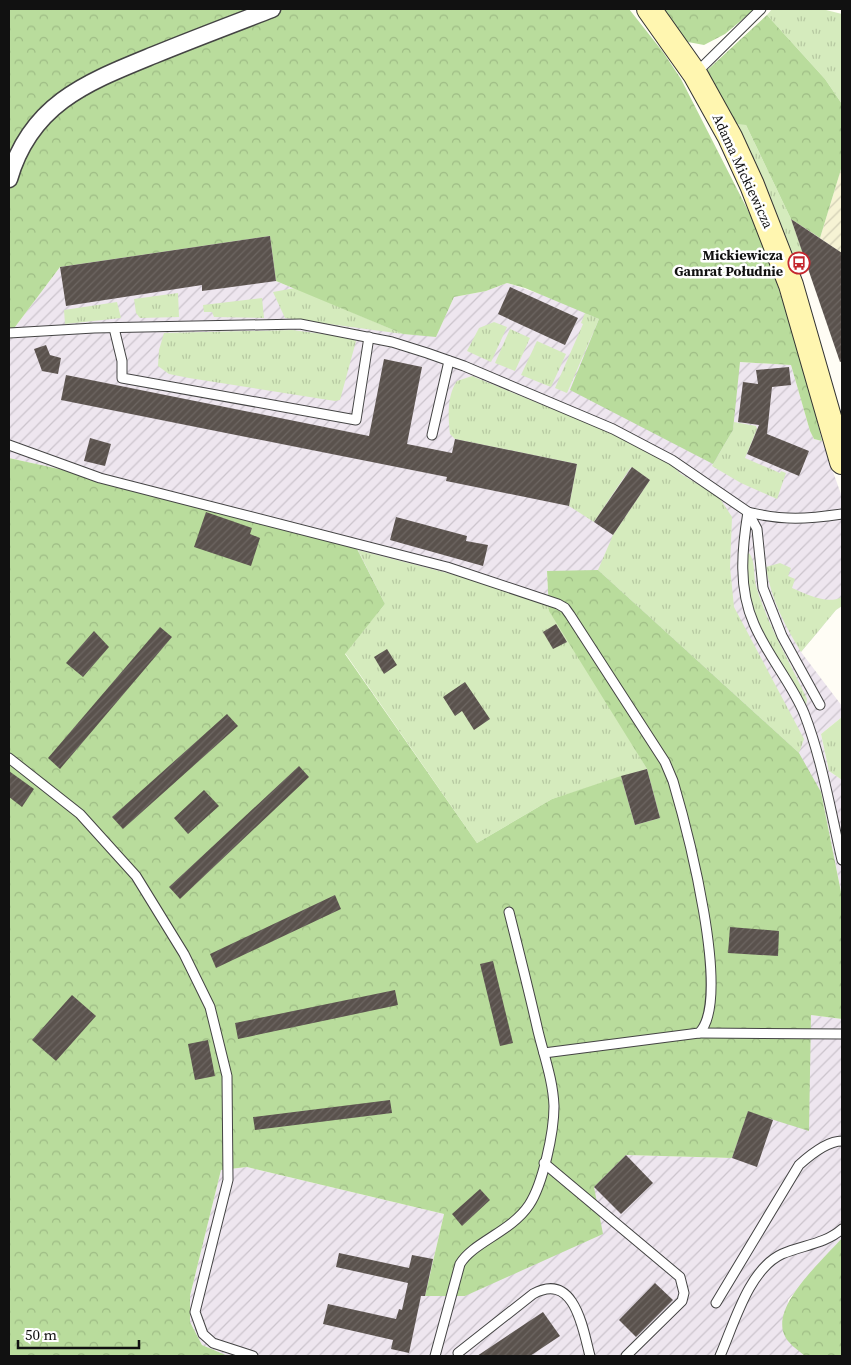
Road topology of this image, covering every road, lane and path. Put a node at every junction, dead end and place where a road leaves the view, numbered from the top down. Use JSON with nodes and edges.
{"nodes":[{"id":1,"x":272,"y":9,"type":"edge"},
{"id":2,"x":649,"y":9,"type":"edge"},
{"id":3,"x":761,"y":9,"type":"edge"},
{"id":4,"x":695,"y":74,"type":"junction"},
{"id":5,"x":9,"y":179,"type":"edge"},
{"id":6,"x":114,"y":328,"type":"junction"},
{"id":7,"x":9,"y":333,"type":"edge"},
{"id":8,"x":369,"y":337,"type":"junction"},
{"id":9,"x":449,"y":361,"type":"junction"},
{"id":10,"x":432,"y":435,"type":"dead end"},
{"id":11,"x":9,"y":445,"type":"edge"},
{"id":12,"x":842,"y":462,"type":"edge"},
{"id":13,"x":748,"y":512,"type":"junction"},
{"id":14,"x":842,"y":514,"type":"edge"},
{"id":15,"x":820,"y":705,"type":"dead end"},
{"id":16,"x":9,"y":758,"type":"edge"},
{"id":17,"x":842,"y":860,"type":"edge"},
{"id":18,"x":509,"y":912,"type":"dead end"},
{"id":19,"x":699,"y":1033,"type":"junction"},
{"id":20,"x":842,"y":1034,"type":"edge"},
{"id":21,"x":544,"y":1053,"type":"junction"},
{"id":22,"x":842,"y":1141,"type":"edge"},
{"id":23,"x":544,"y":1164,"type":"junction"},
{"id":24,"x":842,"y":1229,"type":"edge"},
{"id":25,"x":716,"y":1303,"type":"dead end"},
{"id":26,"x":458,"y":1353,"type":"dead end"},
{"id":27,"x":252,"y":1356,"type":"edge"},
{"id":28,"x":434,"y":1356,"type":"edge"},
{"id":29,"x":590,"y":1356,"type":"edge"},
{"id":30,"x":626,"y":1356,"type":"edge"},
{"id":31,"x":720,"y":1356,"type":"edge"}],
"edges":[{"from":1,"to":5,"type":"street"},
{"from":2,"to":4,"type":"street","name":"Adama Mickiewicza"},
{"from":3,"to":4,"type":"lane"},
{"from":4,"to":12,"type":"street","name":"Adama Mickiewicza"},
{"from":6,"to":7,"type":"lane"},
{"from":6,"to":8,"type":"lane"},
{"from":6,"to":8,"type":"lane"},
{"from":8,"to":9,"type":"lane"},
{"from":9,"to":10,"type":"lane"},
{"from":9,"to":13,"type":"lane"},
{"from":11,"to":19,"type":"lane"},
{"from":13,"to":14,"type":"lane"},
{"from":13,"to":15,"type":"lane"},
{"from":13,"to":17,"type":"lane"},
{"from":16,"to":27,"type":"lane"},
{"from":18,"to":21,"type":"lane"},
{"from":19,"to":20,"type":"lane"},
{"from":19,"to":21,"type":"lane"},
{"from":21,"to":23,"type":"lane"},
{"from":22,"to":25,"type":"lane"},
{"from":23,"to":28,"type":"lane"},
{"from":23,"to":30,"type":"lane"},
{"from":24,"to":31,"type":"lane"},
{"from":26,"to":29,"type":"lane"}]}
